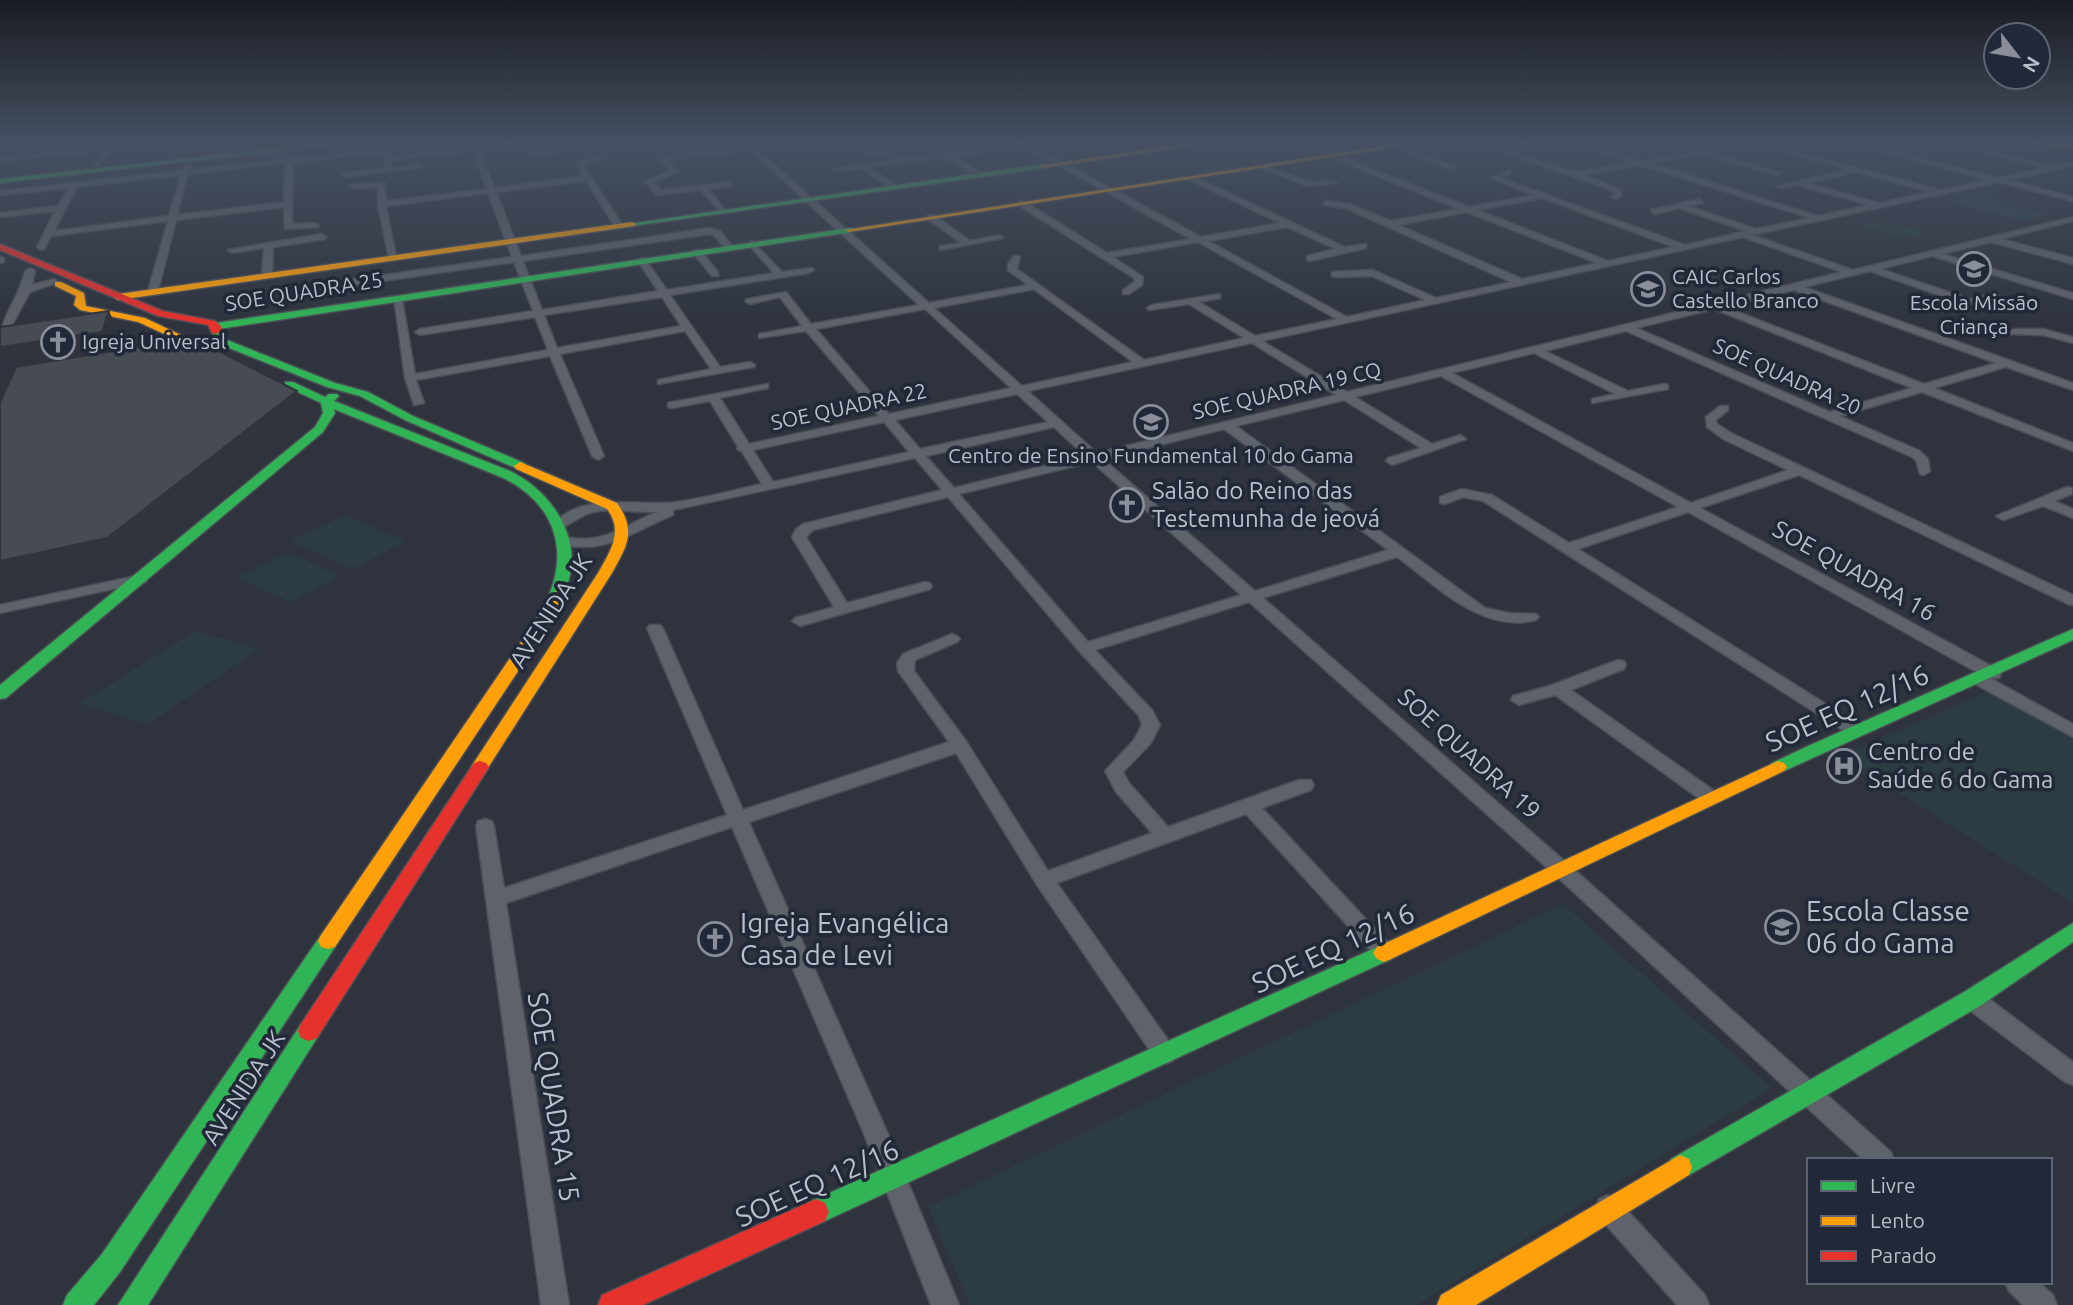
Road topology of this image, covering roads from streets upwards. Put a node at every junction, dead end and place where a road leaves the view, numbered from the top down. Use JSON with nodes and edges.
{"nodes":[{"id":1,"x":64,"y":203,"type":"edge"},
{"id":2,"x":175,"y":203,"type":"edge"},
{"id":3,"x":391,"y":203,"type":"edge"},
{"id":4,"x":495,"y":203,"type":"edge"},
{"id":5,"x":605,"y":203,"type":"edge"},
{"id":6,"x":715,"y":203,"type":"edge"},
{"id":7,"x":782,"y":203,"type":"edge"},
{"id":8,"x":815,"y":203,"type":"edge"},
{"id":9,"x":1021,"y":203,"type":"joint"},
{"id":10,"x":1133,"y":203,"type":"edge"},
{"id":11,"x":1243,"y":203,"type":"edge"},
{"id":12,"x":1326,"y":203,"type":"dead end"},
{"id":13,"x":1451,"y":203,"type":"edge"},
{"id":14,"x":1506,"y":203,"type":"edge"},
{"id":15,"x":1561,"y":203,"type":"edge"},
{"id":16,"x":1692,"y":203,"type":"edge"},
{"id":17,"x":1769,"y":203,"type":"edge"},
{"id":18,"x":1869,"y":203,"type":"edge"},
{"id":19,"x":1897,"y":203,"type":"edge"},
{"id":20,"x":287,"y":204,"type":"joint"},
{"id":21,"x":382,"y":204,"type":"joint"},
{"id":22,"x":1679,"y":206,"type":"junction"},
{"id":23,"x":1880,"y":206,"type":"junction"},
{"id":24,"x":61,"y":208,"type":"junction"},
{"id":25,"x":1469,"y":210,"type":"junction"},
{"id":26,"x":722,"y":211,"type":"junction"},
{"id":27,"x":1654,"y":212,"type":"dead end"},
{"id":28,"x":0,"y":215,"type":"edge"},
{"id":29,"x":930,"y":217,"type":"junction"},
{"id":30,"x":170,"y":218,"type":"junction"},
{"id":31,"x":1818,"y":218,"type":"junction"},
{"id":32,"x":2073,"y":219,"type":"edge"},
{"id":33,"x":2052,"y":223,"type":"junction"},
{"id":34,"x":1289,"y":224,"type":"junction"},
{"id":35,"x":1389,"y":224,"type":"junction"},
{"id":36,"x":315,"y":225,"type":"dead end"},
{"id":37,"x":619,"y":226,"type":"junction"},
{"id":38,"x":2073,"y":229,"type":"edge"},
{"id":39,"x":845,"y":230,"type":"junction"},
{"id":40,"x":47,"y":233,"type":"junction"},
{"id":41,"x":1759,"y":233,"type":"junction"},
{"id":42,"x":1743,"y":235,"type":"junction"},
{"id":43,"x":322,"y":237,"type":"dead end"},
{"id":44,"x":999,"y":238,"type":"dead end"},
{"id":45,"x":1198,"y":239,"type":"junction"},
{"id":46,"x":1992,"y":239,"type":"junction"},
{"id":47,"x":510,"y":241,"type":"junction"},
{"id":48,"x":269,"y":244,"type":"junction"},
{"id":49,"x":752,"y":244,"type":"junction"},
{"id":50,"x":968,"y":244,"type":"junction"},
{"id":51,"x":1363,"y":246,"type":"dead end"},
{"id":52,"x":41,"y":247,"type":"dead end"},
{"id":53,"x":729,"y":247,"type":"junction"},
{"id":54,"x":943,"y":248,"type":"dead end"},
{"id":55,"x":1685,"y":248,"type":"junction"},
{"id":56,"x":232,"y":250,"type":"dead end"},
{"id":57,"x":1343,"y":250,"type":"junction"},
{"id":58,"x":697,"y":252,"type":"junction"},
{"id":59,"x":1932,"y":253,"type":"junction"},
{"id":60,"x":1106,"y":256,"type":"junction"},
{"id":61,"x":0,"y":257,"type":"edge"},
{"id":62,"x":392,"y":257,"type":"junction"},
{"id":63,"x":1017,"y":258,"type":"dead end"},
{"id":64,"x":1310,"y":258,"type":"dead end"},
{"id":65,"x":518,"y":259,"type":"junction"},
{"id":66,"x":642,"y":261,"type":"junction"},
{"id":67,"x":2073,"y":261,"type":"edge"},
{"id":68,"x":1607,"y":264,"type":"junction"},
{"id":69,"x":1871,"y":269,"type":"junction"},
{"id":70,"x":809,"y":270,"type":"dead end"},
{"id":71,"x":30,"y":271,"type":"junction"},
{"id":72,"x":1853,"y":273,"type":"junction"},
{"id":73,"x":267,"y":274,"type":"junction"},
{"id":74,"x":715,"y":274,"type":"dead end"},
{"id":75,"x":1335,"y":274,"type":"dead end"},
{"id":76,"x":780,"y":275,"type":"junction"},
{"id":77,"x":527,"y":278,"type":"junction"},
{"id":78,"x":54,"y":282,"type":"junction"},
{"id":79,"x":1522,"y":283,"type":"junction"},
{"id":80,"x":341,"y":284,"type":"dead end"},
{"id":81,"x":1037,"y":286,"type":"junction"},
{"id":82,"x":1795,"y":287,"type":"junction"},
{"id":83,"x":26,"y":290,"type":"junction"},
{"id":84,"x":153,"y":291,"type":"junction"},
{"id":85,"x":662,"y":292,"type":"junction"},
{"id":86,"x":1126,"y":292,"type":"dead end"},
{"id":87,"x":115,"y":295,"type":"junction"},
{"id":88,"x":1217,"y":296,"type":"dead end"},
{"id":89,"x":1994,"y":296,"type":"dead end"},
{"id":90,"x":2073,"y":296,"type":"edge"},
{"id":91,"x":397,"y":299,"type":"junction"},
{"id":92,"x":750,"y":301,"type":"dead end"},
{"id":93,"x":79,"y":302,"type":"junction"},
{"id":94,"x":1192,"y":302,"type":"junction"},
{"id":95,"x":1435,"y":302,"type":"junction"},
{"id":96,"x":1969,"y":302,"type":"junction"},
{"id":97,"x":1712,"y":306,"type":"junction"},
{"id":98,"x":930,"y":307,"type":"junction"},
{"id":99,"x":1152,"y":308,"type":"dead end"},
{"id":100,"x":1941,"y":309,"type":"dead end"},
{"id":101,"x":539,"y":313,"type":"junction"},
{"id":102,"x":1346,"y":320,"type":"junction"},
{"id":103,"x":1625,"y":327,"type":"junction"},
{"id":104,"x":216,"y":328,"type":"junction"},
{"id":105,"x":687,"y":328,"type":"junction"},
{"id":106,"x":811,"y":328,"type":"junction"},
{"id":107,"x":420,"y":332,"type":"dead end"},
{"id":108,"x":2014,"y":332,"type":"dead end"},
{"id":109,"x":261,"y":336,"type":"junction"},
{"id":110,"x":763,"y":336,"type":"dead end"},
{"id":111,"x":0,"y":338,"type":"edge"},
{"id":112,"x":185,"y":339,"type":"junction"},
{"id":113,"x":1253,"y":340,"type":"junction"},
{"id":114,"x":2073,"y":340,"type":"edge"},
{"id":115,"x":1534,"y":349,"type":"junction"},
{"id":116,"x":554,"y":353,"type":"junction"},
{"id":117,"x":1489,"y":360,"type":"joint"},
{"id":118,"x":2007,"y":363,"type":"junction"},
{"id":119,"x":750,"y":365,"type":"dead end"},
{"id":120,"x":1144,"y":365,"type":"junction"},
{"id":121,"x":718,"y":372,"type":"junction"},
{"id":122,"x":1442,"y":372,"type":"junction"},
{"id":123,"x":410,"y":378,"type":"junction"},
{"id":124,"x":662,"y":382,"type":"dead end"},
{"id":125,"x":764,"y":386,"type":"dead end"},
{"id":126,"x":1664,"y":387,"type":"dead end"},
{"id":127,"x":2073,"y":387,"type":"edge"},
{"id":128,"x":1925,"y":389,"type":"junction"},
{"id":129,"x":1021,"y":390,"type":"junction"},
{"id":130,"x":353,"y":391,"type":"junction"},
{"id":131,"x":1627,"y":395,"type":"junction"},
{"id":132,"x":713,"y":396,"type":"junction"},
{"id":133,"x":1344,"y":396,"type":"junction"},
{"id":134,"x":1596,"y":401,"type":"dead end"},
{"id":135,"x":327,"y":402,"type":"junction"},
{"id":136,"x":379,"y":402,"type":"junction"},
{"id":137,"x":418,"y":403,"type":"dead end"},
{"id":138,"x":671,"y":405,"type":"dead end"},
{"id":139,"x":1724,"y":408,"type":"dead end"},
{"id":140,"x":353,"y":413,"type":"junction"},
{"id":141,"x":1829,"y":416,"type":"junction"},
{"id":142,"x":889,"y":419,"type":"junction"},
{"id":143,"x":1057,"y":423,"type":"junction"},
{"id":144,"x":1226,"y":425,"type":"junction"},
{"id":145,"x":319,"y":429,"type":"junction"},
{"id":146,"x":1460,"y":439,"type":"dead end"},
{"id":147,"x":2073,"y":447,"type":"edge"},
{"id":148,"x":1430,"y":448,"type":"junction"},
{"id":149,"x":743,"y":449,"type":"junction"},
{"id":150,"x":917,"y":454,"type":"junction"},
{"id":151,"x":598,"y":456,"type":"dead end"},
{"id":152,"x":1094,"y":457,"type":"junction"},
{"id":153,"x":1392,"y":461,"type":"dead end"},
{"id":154,"x":1798,"y":471,"type":"junction"},
{"id":155,"x":1924,"y":471,"type":"dead end"},
{"id":156,"x":769,"y":486,"type":"junction"},
{"id":157,"x":2067,"y":491,"type":"dead end"},
{"id":158,"x":952,"y":492,"type":"junction"},
{"id":159,"x":1445,"y":500,"type":"dead end"},
{"id":160,"x":2043,"y":501,"type":"junction"},
{"id":161,"x":690,"y":504,"type":"junction"},
{"id":162,"x":612,"y":506,"type":"junction"},
{"id":163,"x":1693,"y":508,"type":"junction"},
{"id":164,"x":2073,"y":514,"type":"edge"},
{"id":165,"x":2003,"y":516,"type":"dead end"},
{"id":166,"x":561,"y":524,"type":"junction"},
{"id":167,"x":625,"y":534,"type":"junction"},
{"id":168,"x":565,"y":541,"type":"junction"},
{"id":169,"x":1566,"y":549,"type":"junction"},
{"id":170,"x":1400,"y":551,"type":"junction"},
{"id":171,"x":141,"y":579,"type":"junction"},
{"id":172,"x":925,"y":586,"type":"dead end"},
{"id":173,"x":1255,"y":596,"type":"junction"},
{"id":174,"x":2073,"y":601,"type":"edge"},
{"id":175,"x":0,"y":609,"type":"edge"},
{"id":176,"x":843,"y":609,"type":"junction"},
{"id":177,"x":1531,"y":617,"type":"dead end"},
{"id":178,"x":800,"y":621,"type":"dead end"},
{"id":179,"x":655,"y":628,"type":"dead end"},
{"id":180,"x":2073,"y":634,"type":"edge"},
{"id":181,"x":952,"y":639,"type":"dead end"},
{"id":182,"x":1085,"y":648,"type":"junction"},
{"id":183,"x":1618,"y":665,"type":"dead end"},
{"id":184,"x":1986,"y":677,"type":"junction"},
{"id":185,"x":1558,"y":689,"type":"junction"},
{"id":186,"x":0,"y":694,"type":"edge"},
{"id":187,"x":1519,"y":700,"type":"dead end"},
{"id":188,"x":1855,"y":730,"type":"junction"},
{"id":189,"x":2073,"y":731,"type":"edge"},
{"id":190,"x":960,"y":745,"type":"junction"},
{"id":191,"x":1305,"y":785,"type":"dead end"},
{"id":192,"x":1710,"y":797,"type":"junction"},
{"id":193,"x":1249,"y":805,"type":"junction"},
{"id":194,"x":737,"y":820,"type":"junction"},
{"id":195,"x":485,"y":826,"type":"dead end"},
{"id":196,"x":1165,"y":836,"type":"junction"},
{"id":197,"x":1561,"y":869,"type":"junction"},
{"id":198,"x":1044,"y":880,"type":"junction"},
{"id":199,"x":494,"y":899,"type":"junction"},
{"id":200,"x":2073,"y":931,"type":"edge"},
{"id":201,"x":1385,"y":953,"type":"junction"},
{"id":202,"x":1972,"y":999,"type":"junction"},
{"id":203,"x":1165,"y":1054,"type":"junction"},
{"id":204,"x":2073,"y":1075,"type":"edge"},
{"id":205,"x":1808,"y":1093,"type":"junction"},
{"id":206,"x":1880,"y":1158,"type":"edge"},
{"id":207,"x":895,"y":1177,"type":"junction"},
{"id":208,"x":1608,"y":1208,"type":"junction"},
{"id":209,"x":2020,"y":1284,"type":"edge"},
{"id":210,"x":77,"y":1305,"type":"edge"},
{"id":211,"x":132,"y":1305,"type":"edge"},
{"id":212,"x":555,"y":1305,"type":"edge"},
{"id":213,"x":612,"y":1305,"type":"edge"},
{"id":214,"x":945,"y":1305,"type":"edge"},
{"id":215,"x":1451,"y":1305,"type":"edge"},
{"id":216,"x":1695,"y":1305,"type":"edge"},
{"id":217,"x":2043,"y":1305,"type":"edge"}],
"edges":[{"from":1,"to":24,"type":"street"},
{"from":2,"to":30,"type":"street"},
{"from":3,"to":21,"type":"street"},
{"from":4,"to":47,"type":"street"},
{"from":5,"to":37,"type":"street"},
{"from":6,"to":26,"type":"street"},
{"from":7,"to":26,"type":"street"},
{"from":8,"to":39,"type":"street","name":"SOE QUADRA 19"},
{"from":9,"to":29,"type":"street","name":"SOE QUADRA 25"},
{"from":9,"to":60,"type":"street"},
{"from":10,"to":45,"type":"street"},
{"from":11,"to":34,"type":"street"},
{"from":12,"to":35,"type":"street"},
{"from":13,"to":25,"type":"street"},
{"from":14,"to":25,"type":"street"},
{"from":15,"to":55,"type":"street"},
{"from":16,"to":22,"type":"street"},
{"from":17,"to":31,"type":"street"},
{"from":18,"to":23,"type":"street"},
{"from":19,"to":23,"type":"street","name":"SOE QUADRA 22"},
{"from":20,"to":30,"type":"street"},
{"from":20,"to":36,"type":"street"},
{"from":21,"to":62,"type":"street"},
{"from":22,"to":27,"type":"street"},
{"from":22,"to":41,"type":"street"},
{"from":23,"to":31,"type":"street","name":"SOE QUADRA 22"},
{"from":24,"to":28,"type":"street"},
{"from":24,"to":40,"type":"street"},
{"from":25,"to":35,"type":"street"},
{"from":25,"to":68,"type":"street"},
{"from":26,"to":37,"type":"street"},
{"from":29,"to":39,"type":"street","name":"SOE QUADRA 25"},
{"from":29,"to":50,"type":"street"},
{"from":30,"to":40,"type":"street"},
{"from":30,"to":84,"type":"street"},
{"from":31,"to":41,"type":"street","name":"SOE QUADRA 22"},
{"from":32,"to":33,"type":"street","name":"SOE QUADRA 20"},
{"from":33,"to":38,"type":"street"},
{"from":33,"to":46,"type":"street","name":"SOE QUADRA 20"},
{"from":34,"to":45,"type":"street"},
{"from":34,"to":57,"type":"street"},
{"from":35,"to":79,"type":"street"},
{"from":37,"to":47,"type":"street"},
{"from":39,"to":49,"type":"street","name":"SOE QUADRA 25"},
{"from":39,"to":98,"type":"street","name":"SOE QUADRA 19"},
{"from":40,"to":52,"type":"street"},
{"from":41,"to":42,"type":"street","name":"SOE QUADRA 22"},
{"from":42,"to":55,"type":"street","name":"SOE QUADRA 22"},
{"from":42,"to":72,"type":"street"},
{"from":43,"to":48,"type":"street"},
{"from":44,"to":50,"type":"street"},
{"from":45,"to":60,"type":"street"},
{"from":45,"to":102,"type":"street"},
{"from":46,"to":59,"type":"street","name":"SOE QUADRA 20"},
{"from":46,"to":67,"type":"street"},
{"from":47,"to":62,"type":"street"},
{"from":47,"to":65,"type":"street"},
{"from":48,"to":56,"type":"street"},
{"from":48,"to":73,"type":"street"},
{"from":49,"to":53,"type":"street","name":"SOE QUADRA 25"},
{"from":49,"to":76,"type":"street"},
{"from":50,"to":54,"type":"street"},
{"from":51,"to":57,"type":"street"},
{"from":53,"to":58,"type":"street","name":"SOE QUADRA 25"},
{"from":53,"to":65,"type":"street"},
{"from":55,"to":68,"type":"street","name":"SOE QUADRA 22"},
{"from":57,"to":64,"type":"street"},
{"from":58,"to":66,"type":"street","name":"SOE QUADRA 25"},
{"from":58,"to":74,"type":"street"},
{"from":59,"to":69,"type":"street","name":"SOE QUADRA 20"},
{"from":59,"to":90,"type":"street"},
{"from":60,"to":86,"type":"street"},
{"from":61,"to":71,"type":"street","name":"AVENIDA JK"},
{"from":61,"to":87,"type":"street","name":"AVENIDA JK"},
{"from":62,"to":73,"type":"street"},
{"from":63,"to":81,"type":"street"},
{"from":65,"to":77,"type":"street"},
{"from":65,"to":80,"type":"street"},
{"from":66,"to":77,"type":"street","name":"SOE QUADRA 25"},
{"from":66,"to":85,"type":"street"},
{"from":68,"to":79,"type":"street","name":"SOE QUADRA 22"},
{"from":69,"to":72,"type":"street","name":"SOE QUADRA 20"},
{"from":69,"to":96,"type":"street"},
{"from":70,"to":76,"type":"street"},
{"from":71,"to":78,"type":"street","name":"AVENIDA JK"},
{"from":71,"to":83,"type":"street"},
{"from":72,"to":82,"type":"street","name":"SOE QUADRA 20"},
{"from":73,"to":84,"type":"street"},
{"from":75,"to":95,"type":"street"},
{"from":76,"to":85,"type":"street"},
{"from":77,"to":91,"type":"street","name":"SOE QUADRA 25"},
{"from":77,"to":101,"type":"street"},
{"from":78,"to":83,"type":"street"},
{"from":78,"to":93,"type":"street","name":"AVENIDA JK"},
{"from":79,"to":95,"type":"street","name":"SOE QUADRA 22"},
{"from":81,"to":98,"type":"street"},
{"from":81,"to":120,"type":"street"},
{"from":82,"to":97,"type":"street","name":"SOE QUADRA 20"},
{"from":82,"to":118,"type":"street"},
{"from":83,"to":111,"type":"street"},
{"from":84,"to":87,"type":"street"},
{"from":85,"to":101,"type":"street"},
{"from":85,"to":105,"type":"street"},
{"from":87,"to":93,"type":"street"},
{"from":87,"to":104,"type":"street","name":"AVENIDA JK"},
{"from":88,"to":94,"type":"street"},
{"from":89,"to":96,"type":"street"},
{"from":91,"to":109,"type":"street","name":"SOE QUADRA 25"},
{"from":91,"to":123,"type":"street","name":"SOE QUADRA 25"},
{"from":92,"to":106,"type":"street"},
{"from":93,"to":112,"type":"street","name":"AVENIDA JK"},
{"from":94,"to":99,"type":"street"},
{"from":94,"to":113,"type":"street"},
{"from":95,"to":102,"type":"street","name":"SOE QUADRA 22"},
{"from":96,"to":100,"type":"street"},
{"from":97,"to":103,"type":"street","name":"SOE QUADRA 20"},
{"from":97,"to":128,"type":"street"},
{"from":98,"to":106,"type":"street"},
{"from":98,"to":129,"type":"street","name":"SOE QUADRA 19"},
{"from":101,"to":107,"type":"street"},
{"from":101,"to":116,"type":"street"},
{"from":102,"to":113,"type":"street","name":"SOE QUADRA 22"},
{"from":103,"to":115,"type":"street","name":"SOE QUADRA 20"},
{"from":103,"to":141,"type":"street","name":"SOE QUADRA 20"},
{"from":104,"to":109,"type":"street","name":"SOE QUADRA 25"},
{"from":104,"to":109,"type":"street","name":"AVENIDA JK"},
{"from":104,"to":112,"type":"street","name":"SOE QUADRA 25"},
{"from":105,"to":116,"type":"street"},
{"from":105,"to":121,"type":"street"},
{"from":106,"to":110,"type":"street"},
{"from":106,"to":142,"type":"street"},
{"from":108,"to":114,"type":"street"},
{"from":109,"to":130,"type":"street","name":"AVENIDA JK"},
{"from":112,"to":135,"type":"street","name":"AVENIDA JK"},
{"from":113,"to":120,"type":"street","name":"SOE QUADRA 22"},
{"from":113,"to":133,"type":"street"},
{"from":115,"to":117,"type":"street","name":"SOE QUADRA 20"},
{"from":115,"to":131,"type":"street"},
{"from":116,"to":123,"type":"street"},
{"from":116,"to":151,"type":"street"},
{"from":117,"to":122,"type":"street","name":"SOE QUADRA 19 CQ"},
{"from":118,"to":127,"type":"street"},
{"from":118,"to":128,"type":"street"},
{"from":119,"to":121,"type":"street"},
{"from":120,"to":129,"type":"street","name":"SOE QUADRA 22"},
{"from":121,"to":124,"type":"street"},
{"from":122,"to":133,"type":"street","name":"SOE QUADRA 19 CQ"},
{"from":122,"to":163,"type":"street","name":"SOE QUADRA 16"},
{"from":123,"to":137,"type":"street","name":"SOE QUADRA 25"},
{"from":125,"to":132,"type":"street"},
{"from":126,"to":131,"type":"street"},
{"from":128,"to":141,"type":"street"},
{"from":128,"to":147,"type":"street"},
{"from":129,"to":142,"type":"street","name":"SOE QUADRA 22"},
{"from":129,"to":143,"type":"street","name":"SOE QUADRA 19"},
{"from":130,"to":135,"type":"street"},
{"from":130,"to":136,"type":"street","name":"AVENIDA JK"},
{"from":131,"to":134,"type":"street"},
{"from":132,"to":138,"type":"street"},
{"from":132,"to":149,"type":"street","name":"SOE QUADRA 22"},
{"from":133,"to":144,"type":"street","name":"SOE QUADRA 19 CQ"},
{"from":133,"to":148,"type":"street"},
{"from":135,"to":140,"type":"street","name":"AVENIDA JK"},
{"from":135,"to":145,"type":"street"},
{"from":136,"to":140,"type":"street"},
{"from":136,"to":162,"type":"street","name":"AVENIDA JK"},
{"from":139,"to":154,"type":"street"},
{"from":140,"to":145,"type":"street"},
{"from":140,"to":166,"type":"street","name":"AVENIDA JK"},
{"from":141,"to":155,"type":"street","name":"SOE QUADRA 20"},
{"from":142,"to":149,"type":"street","name":"SOE QUADRA 22"},
{"from":142,"to":150,"type":"street"},
{"from":143,"to":150,"type":"street"},
{"from":143,"to":152,"type":"street","name":"SOE QUADRA 19"},
{"from":144,"to":152,"type":"street","name":"SOE QUADRA 19 CQ"},
{"from":144,"to":170,"type":"street"},
{"from":145,"to":171,"type":"street"},
{"from":146,"to":148,"type":"street"},
{"from":148,"to":153,"type":"street"},
{"from":149,"to":156,"type":"street"},
{"from":150,"to":156,"type":"street"},
{"from":150,"to":158,"type":"street"},
{"from":152,"to":158,"type":"street"},
{"from":152,"to":173,"type":"street","name":"SOE QUADRA 19"},
{"from":154,"to":163,"type":"street","name":"SOE QUADRA 16"},
{"from":154,"to":174,"type":"street"},
{"from":156,"to":161,"type":"street"},
{"from":157,"to":160,"type":"street"},
{"from":158,"to":176,"type":"street"},
{"from":158,"to":182,"type":"street"},
{"from":159,"to":169,"type":"street"},
{"from":160,"to":164,"type":"street"},
{"from":160,"to":165,"type":"street"},
{"from":161,"to":162,"type":"street"},
{"from":161,"to":167,"type":"street"},
{"from":162,"to":166,"type":"street"},
{"from":162,"to":167,"type":"street"},
{"from":163,"to":169,"type":"street","name":"SOE QUADRA 16"},
{"from":163,"to":184,"type":"street","name":"SOE QUADRA 16"},
{"from":166,"to":168,"type":"street","name":"AVENIDA JK"},
{"from":167,"to":168,"type":"street"},
{"from":167,"to":211,"type":"street","name":"AVENIDA JK"},
{"from":168,"to":210,"type":"street","name":"AVENIDA JK"},
{"from":169,"to":188,"type":"street"},
{"from":170,"to":173,"type":"street"},
{"from":170,"to":177,"type":"street"},
{"from":171,"to":175,"type":"street"},
{"from":171,"to":186,"type":"street"},
{"from":172,"to":176,"type":"street"},
{"from":173,"to":182,"type":"street"},
{"from":173,"to":197,"type":"street","name":"SOE QUADRA 19"},
{"from":176,"to":178,"type":"street"},
{"from":179,"to":194,"type":"street"},
{"from":180,"to":184,"type":"street","name":"SOE EQ 12/16"},
{"from":181,"to":190,"type":"street"},
{"from":182,"to":196,"type":"street"},
{"from":183,"to":185,"type":"street"},
{"from":184,"to":188,"type":"street","name":"SOE EQ 12/16"},
{"from":184,"to":189,"type":"street","name":"SOE QUADRA 16"},
{"from":185,"to":187,"type":"street"},
{"from":185,"to":192,"type":"street"},
{"from":188,"to":192,"type":"street","name":"SOE EQ 12/16"},
{"from":190,"to":194,"type":"street"},
{"from":190,"to":198,"type":"street"},
{"from":191,"to":193,"type":"street"},
{"from":192,"to":197,"type":"street","name":"SOE EQ 12/16"},
{"from":193,"to":196,"type":"street"},
{"from":193,"to":201,"type":"street"},
{"from":194,"to":199,"type":"street"},
{"from":194,"to":207,"type":"street"},
{"from":195,"to":199,"type":"street","name":"SOE QUADRA 15"},
{"from":196,"to":198,"type":"street"},
{"from":197,"to":201,"type":"street","name":"SOE EQ 12/16"},
{"from":197,"to":205,"type":"street","name":"SOE QUADRA 19"},
{"from":198,"to":203,"type":"street"},
{"from":199,"to":212,"type":"street","name":"SOE QUADRA 15"},
{"from":200,"to":202,"type":"street"},
{"from":201,"to":203,"type":"street","name":"SOE EQ 12/16"},
{"from":202,"to":204,"type":"street"},
{"from":202,"to":205,"type":"street"},
{"from":203,"to":207,"type":"street","name":"SOE EQ 12/16"},
{"from":205,"to":206,"type":"street","name":"SOE QUADRA 19"},
{"from":205,"to":208,"type":"street"},
{"from":207,"to":213,"type":"street","name":"SOE EQ 12/16"},
{"from":207,"to":214,"type":"street"},
{"from":208,"to":215,"type":"street"},
{"from":208,"to":216,"type":"street"},
{"from":209,"to":217,"type":"street"}]}
